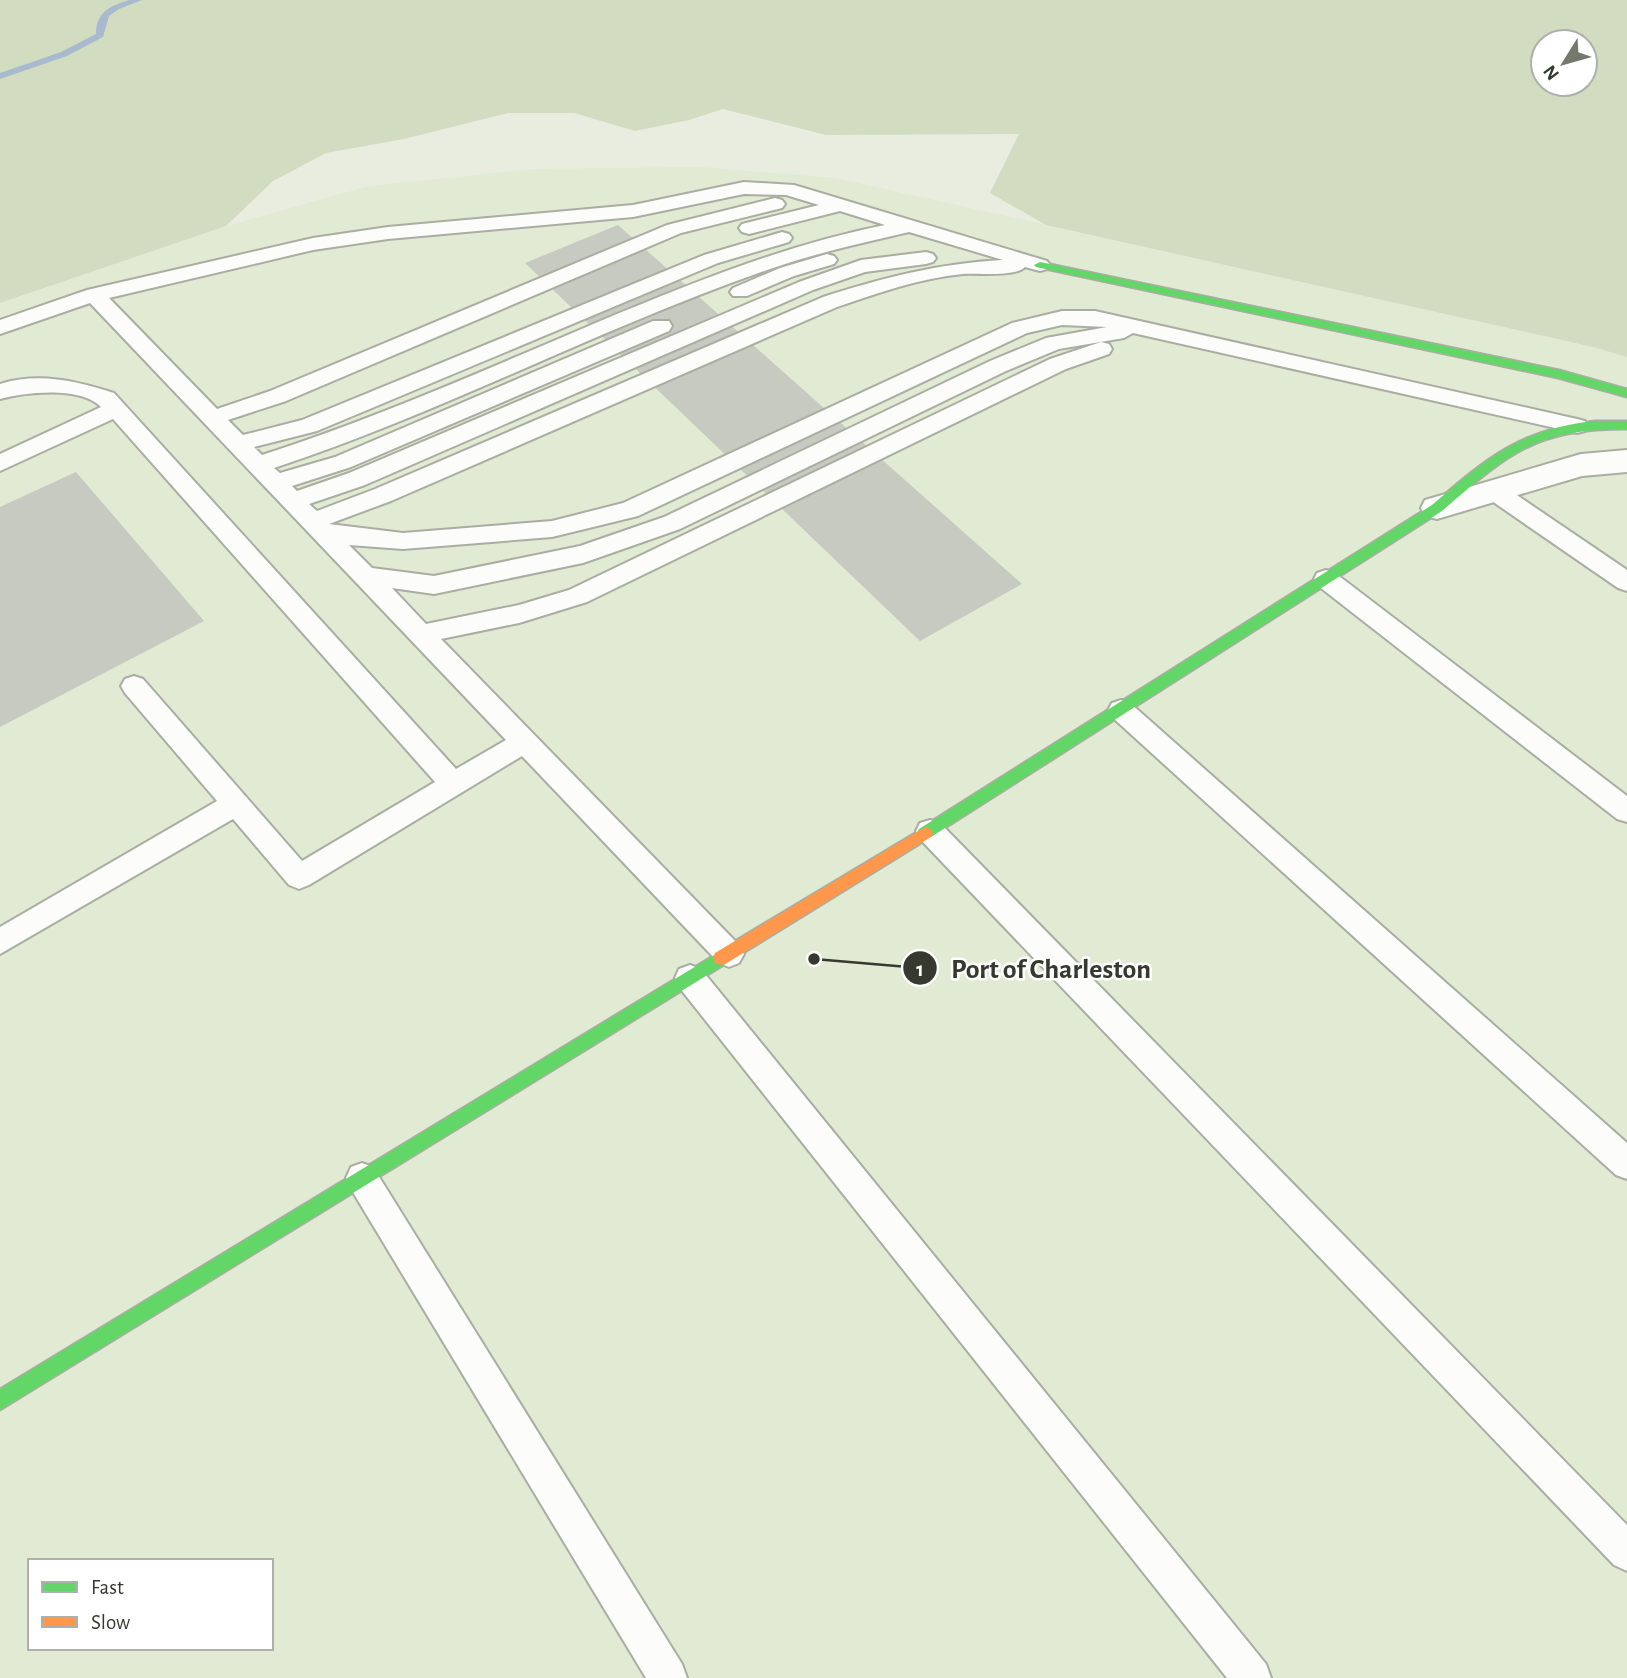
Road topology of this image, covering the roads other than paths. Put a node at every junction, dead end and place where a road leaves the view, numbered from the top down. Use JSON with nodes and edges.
{"nodes":[{"id":1,"x":787,"y":189,"type":"junction"},
{"id":2,"x":812,"y":196,"type":"junction"},
{"id":3,"x":841,"y":205,"type":"junction"},
{"id":4,"x":872,"y":214,"type":"junction"},
{"id":5,"x":910,"y":225,"type":"junction"},
{"id":6,"x":938,"y":234,"type":"junction"},
{"id":7,"x":992,"y":250,"type":"junction"},
{"id":8,"x":1040,"y":265,"type":"junction"},
{"id":9,"x":94,"y":295,"type":"junction"},
{"id":10,"x":0,"y":327,"type":"edge"},
{"id":11,"x":1140,"y":328,"type":"junction"},
{"id":12,"x":1180,"y":337,"type":"junction"},
{"id":13,"x":0,"y":393,"type":"edge"},
{"id":14,"x":1627,"y":393,"type":"edge"},
{"id":15,"x":116,"y":408,"type":"junction"},
{"id":16,"x":219,"y":425,"type":"junction"},
{"id":17,"x":1627,"y":425,"type":"edge"},
{"id":18,"x":1577,"y":426,"type":"junction"},
{"id":19,"x":1627,"y":461,"type":"edge"},
{"id":20,"x":0,"y":463,"type":"edge"},
{"id":21,"x":257,"y":465,"type":"junction"},
{"id":22,"x":275,"y":483,"type":"junction"},
{"id":23,"x":1494,"y":491,"type":"junction"},
{"id":24,"x":293,"y":502,"type":"junction"},
{"id":25,"x":1437,"y":508,"type":"junction"},
{"id":26,"x":318,"y":528,"type":"junction"},
{"id":27,"x":364,"y":576,"type":"junction"},
{"id":28,"x":1326,"y":579,"type":"junction"},
{"id":29,"x":1627,"y":582,"type":"edge"},
{"id":30,"x":420,"y":634,"type":"junction"},
{"id":31,"x":134,"y":686,"type":"dead end"},
{"id":32,"x":1121,"y":710,"type":"junction"},
{"id":33,"x":524,"y":742,"type":"junction"},
{"id":34,"x":453,"y":784,"type":"junction"},
{"id":35,"x":236,"y":804,"type":"junction"},
{"id":36,"x":1627,"y":811,"type":"edge"},
{"id":37,"x":930,"y":831,"type":"junction"},
{"id":38,"x":0,"y":942,"type":"edge"},
{"id":39,"x":729,"y":954,"type":"junction"},
{"id":40,"x":690,"y":978,"type":"junction"},
{"id":41,"x":1627,"y":1164,"type":"edge"},
{"id":42,"x":362,"y":1178,"type":"junction"},
{"id":43,"x":0,"y":1400,"type":"edge"},
{"id":44,"x":1627,"y":1552,"type":"edge"},
{"id":45,"x":668,"y":1678,"type":"edge"},
{"id":46,"x":1252,"y":1678,"type":"edge"}],
"edges":[{"from":1,"to":2,"type":"lane"},
{"from":1,"to":9,"type":"lane"},
{"from":1,"to":16,"type":"lane"},
{"from":2,"to":3,"type":"lane"},
{"from":2,"to":16,"type":"lane"},
{"from":3,"to":4,"type":"lane"},
{"from":3,"to":16,"type":"lane"},
{"from":4,"to":5,"type":"lane"},
{"from":4,"to":16,"type":"lane"},
{"from":5,"to":6,"type":"lane"},
{"from":5,"to":21,"type":"lane"},
{"from":6,"to":7,"type":"lane"},
{"from":6,"to":22,"type":"lane"},
{"from":7,"to":8,"type":"lane"},
{"from":7,"to":24,"type":"lane"},
{"from":8,"to":14,"type":"street"},
{"from":8,"to":26,"type":"lane"},
{"from":9,"to":10,"type":"lane"},
{"from":9,"to":16,"type":"lane"},
{"from":11,"to":12,"type":"lane"},
{"from":11,"to":26,"type":"lane"},
{"from":11,"to":27,"type":"lane"},
{"from":12,"to":18,"type":"lane"},
{"from":12,"to":30,"type":"lane"},
{"from":13,"to":15,"type":"lane"},
{"from":15,"to":20,"type":"lane"},
{"from":15,"to":34,"type":"lane"},
{"from":16,"to":21,"type":"lane"},
{"from":17,"to":18,"type":"street"},
{"from":18,"to":25,"type":"street"},
{"from":19,"to":23,"type":"street"},
{"from":21,"to":22,"type":"lane"},
{"from":22,"to":24,"type":"lane"},
{"from":23,"to":25,"type":"street"},
{"from":23,"to":29,"type":"lane"},
{"from":24,"to":26,"type":"lane"},
{"from":25,"to":28,"type":"street"},
{"from":26,"to":27,"type":"lane"},
{"from":27,"to":30,"type":"lane"},
{"from":28,"to":32,"type":"street"},
{"from":28,"to":36,"type":"lane"},
{"from":30,"to":33,"type":"lane"},
{"from":31,"to":35,"type":"lane"},
{"from":32,"to":37,"type":"street"},
{"from":32,"to":41,"type":"lane"},
{"from":33,"to":34,"type":"lane"},
{"from":33,"to":39,"type":"lane"},
{"from":34,"to":35,"type":"lane"},
{"from":35,"to":38,"type":"lane"},
{"from":37,"to":39,"type":"street"},
{"from":37,"to":44,"type":"lane"},
{"from":39,"to":40,"type":"street"},
{"from":40,"to":42,"type":"street"},
{"from":40,"to":46,"type":"lane"},
{"from":42,"to":43,"type":"street"},
{"from":42,"to":45,"type":"lane"}]}
